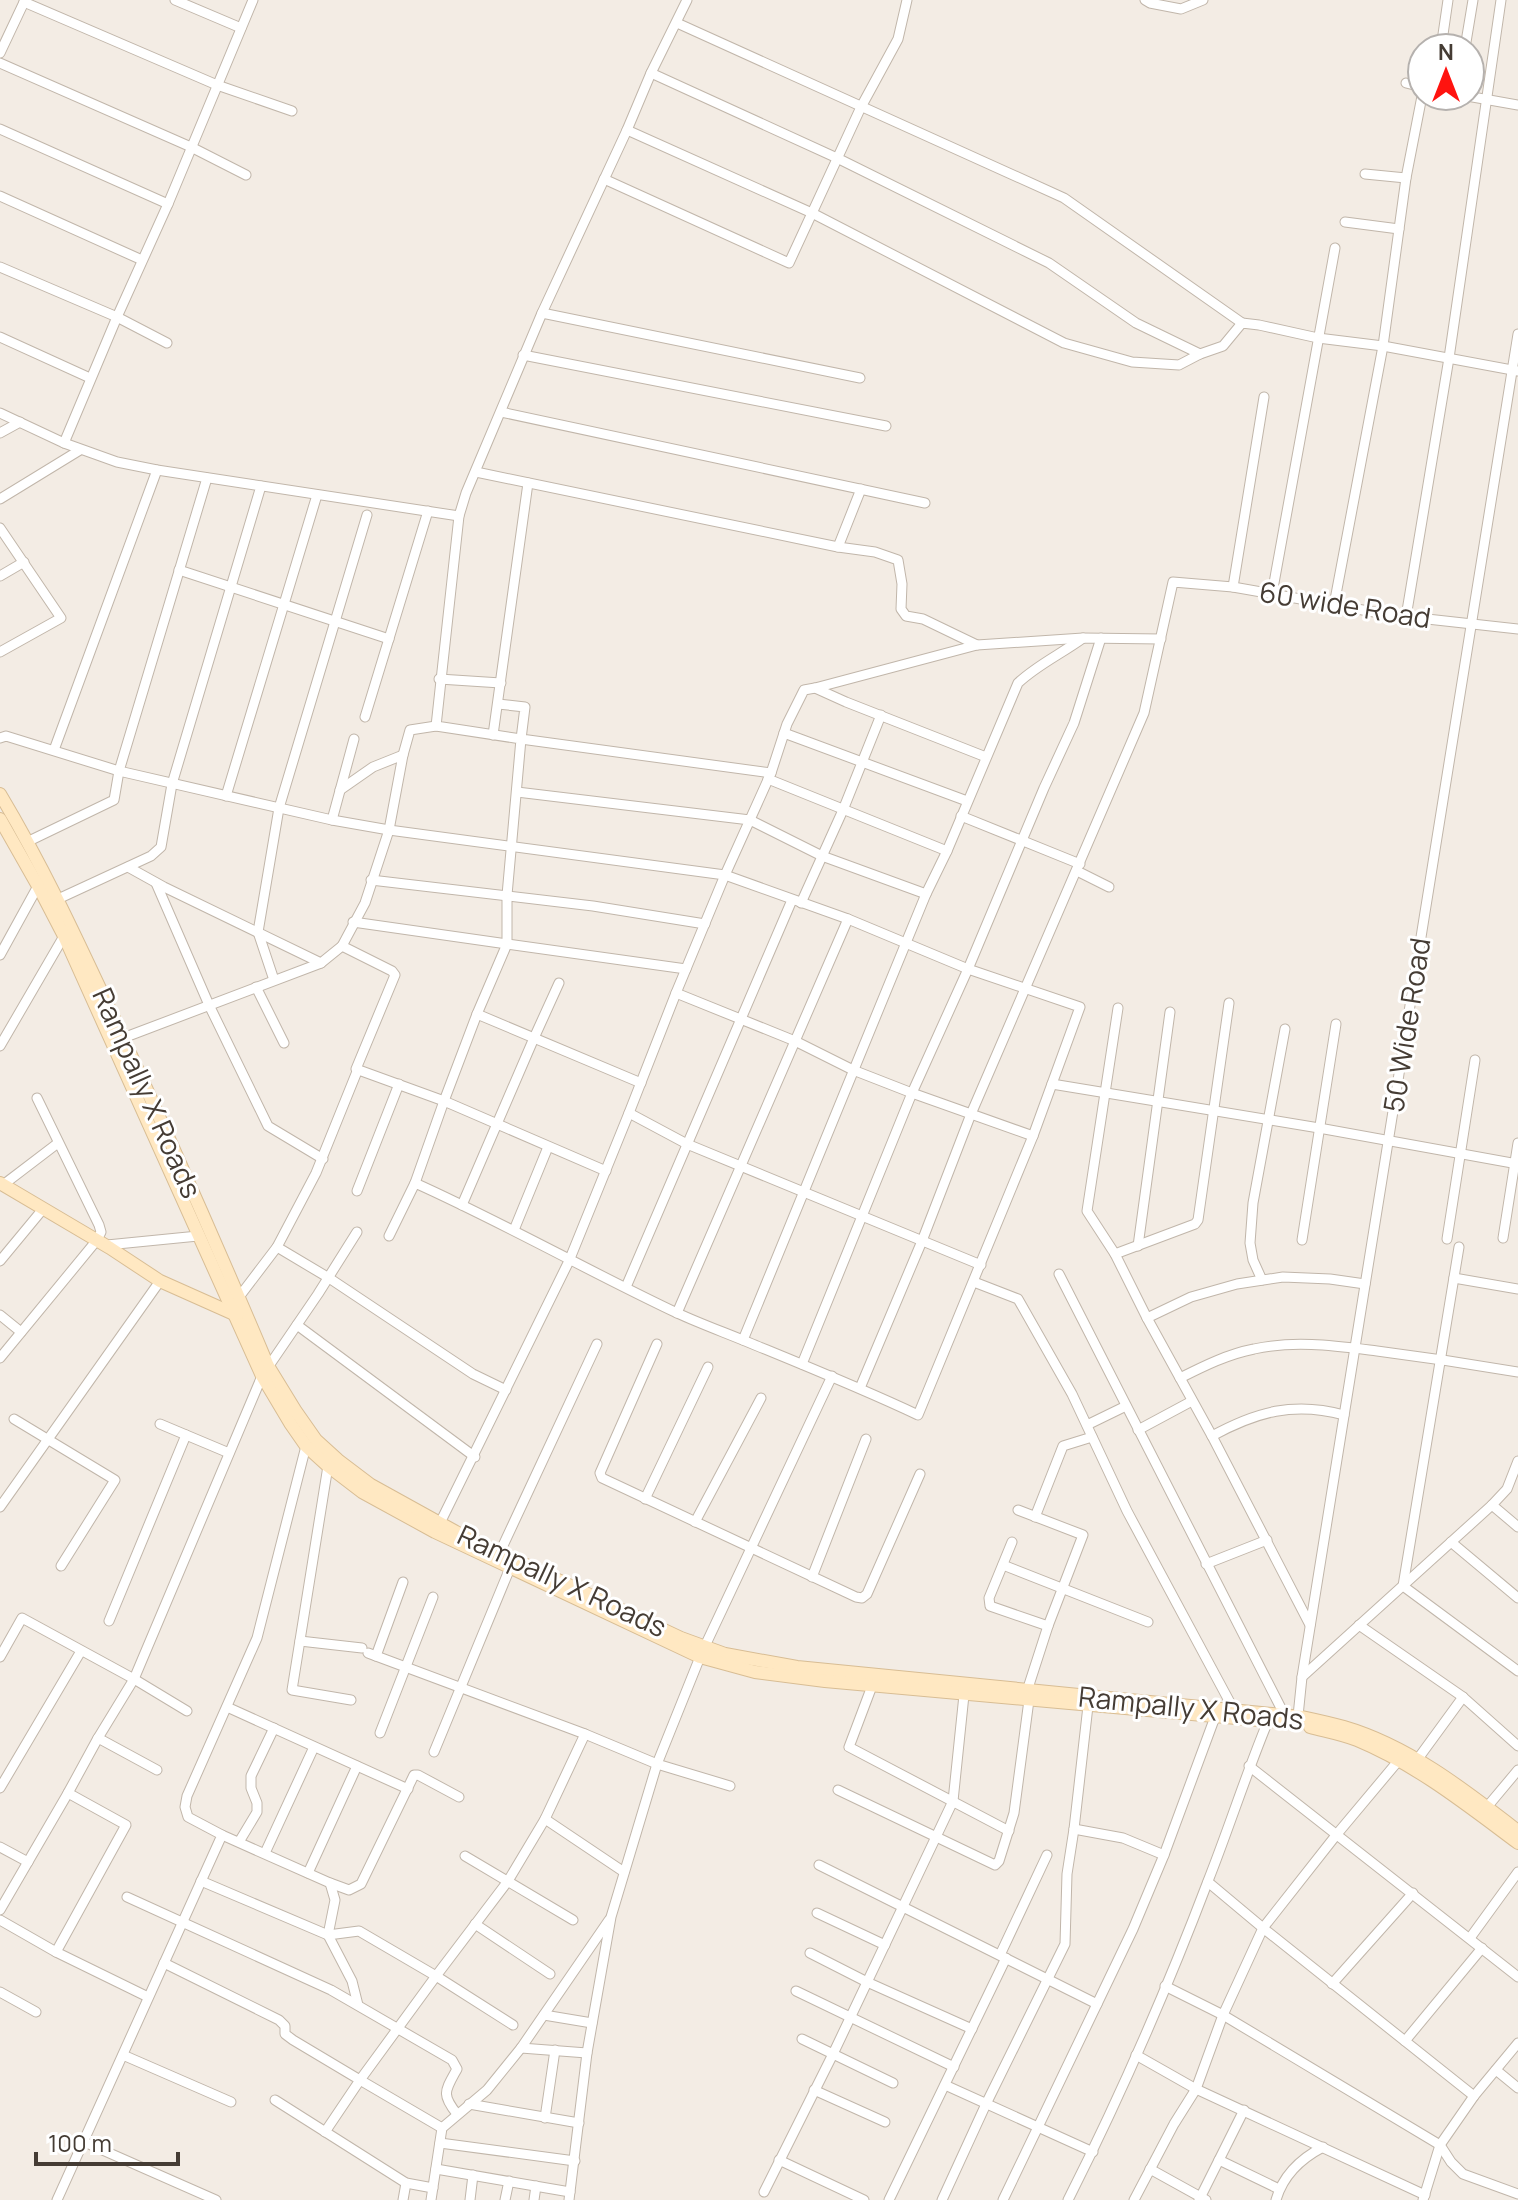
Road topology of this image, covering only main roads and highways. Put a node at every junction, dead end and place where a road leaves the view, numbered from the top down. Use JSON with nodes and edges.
{"nodes":[{"id":1,"x":0,"y":794,"type":"edge"},
{"id":2,"x":0,"y":819,"type":"edge"},
{"id":3,"x":2,"y":1184,"type":"edge"},
{"id":4,"x":239,"y":1312,"type":"junction"},
{"id":5,"x":265,"y":1371,"type":"junction"},
{"id":6,"x":702,"y":1652,"type":"junction"},
{"id":7,"x":1028,"y":1695,"type":"junction"},
{"id":8,"x":1518,"y":1831,"type":"edge"},
{"id":9,"x":1518,"y":1843,"type":"edge"}],
"edges":[{"from":1,"to":4,"type":"main road","name":"Rampally X Roads"},
{"from":2,"to":4,"type":"main road"},
{"from":3,"to":4,"type":"main road"},
{"from":4,"to":5,"type":"main road"},
{"from":5,"to":6,"type":"main road","name":"Rampally X Roads"},
{"from":5,"to":6,"type":"main road"},
{"from":6,"to":7,"type":"main road","name":"Rampally X Roads"},
{"from":6,"to":7,"type":"main road"},
{"from":7,"to":8,"type":"main road","name":"Rampally X Roads"},
{"from":7,"to":9,"type":"main road"}]}
